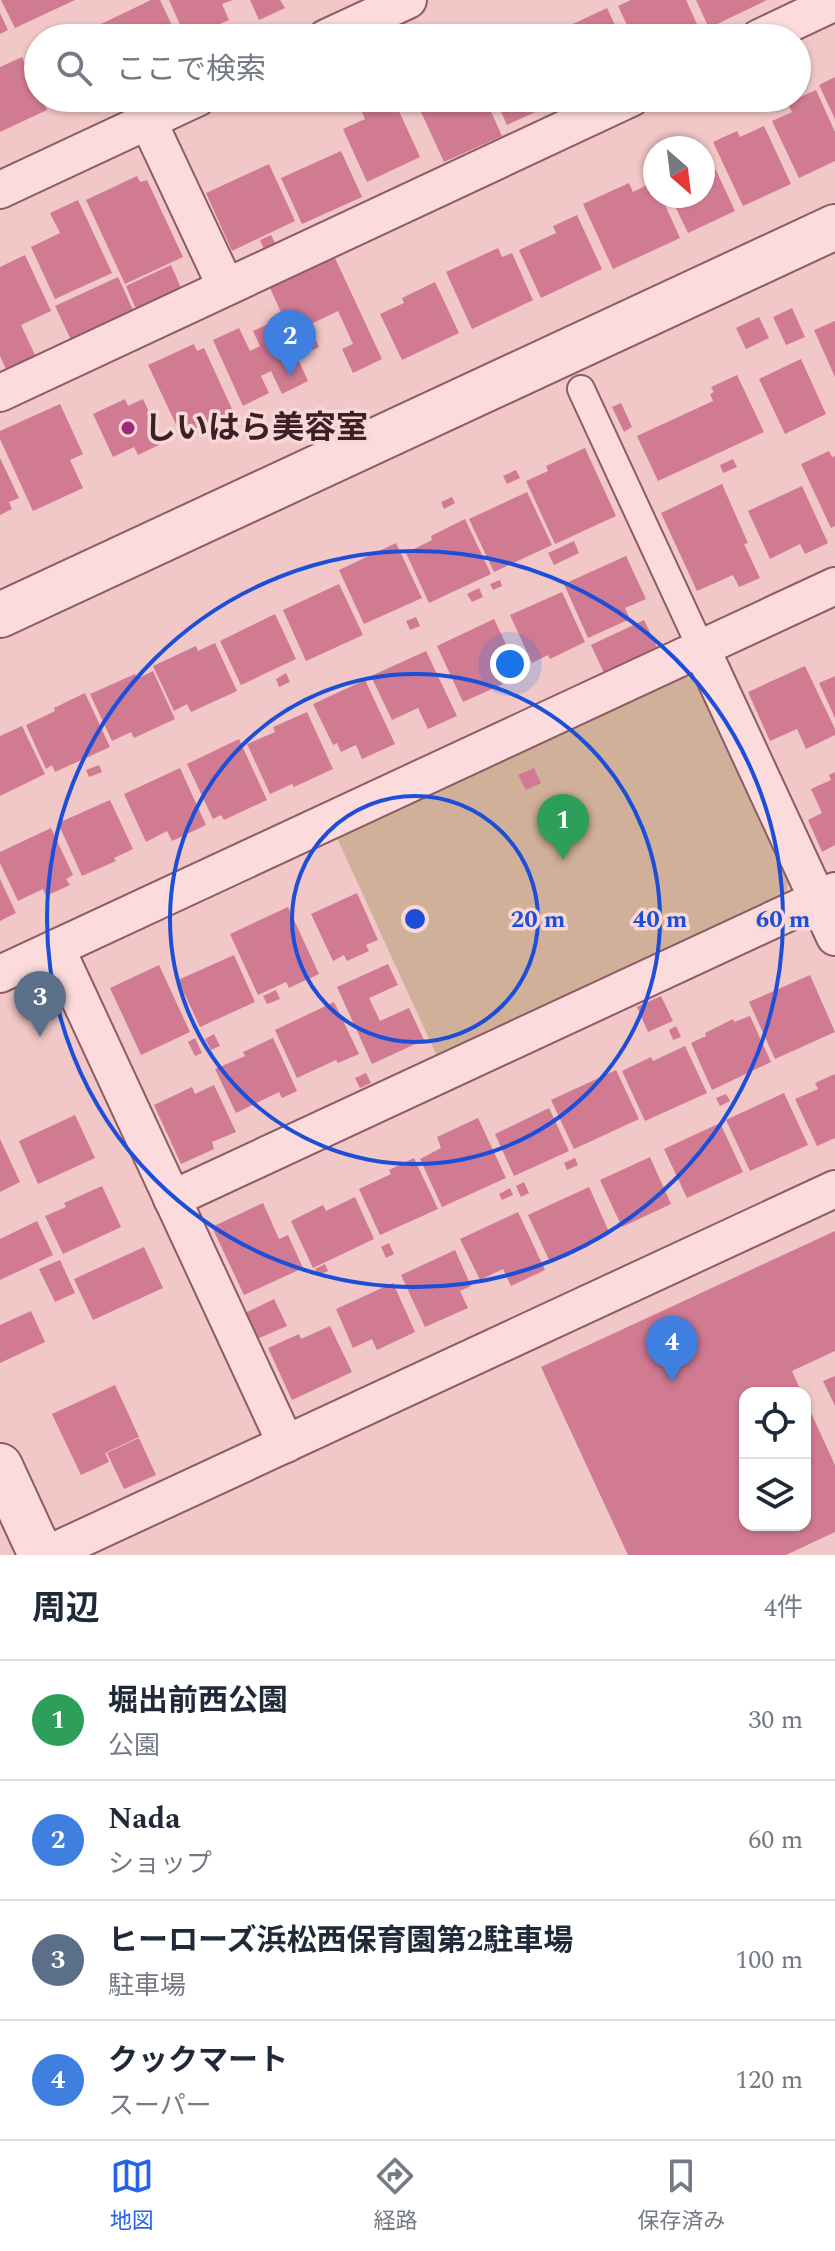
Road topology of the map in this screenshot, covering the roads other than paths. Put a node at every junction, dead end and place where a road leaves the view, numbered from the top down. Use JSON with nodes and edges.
{"nodes":[{"id":1,"x":408,"y":0,"type":"edge"},
{"id":2,"x":835,"y":2,"type":"edge"},
{"id":3,"x":356,"y":24,"type":"edge"},
{"id":4,"x":789,"y":24,"type":"edge"},
{"id":5,"x":167,"y":112,"type":"edge"},
{"id":6,"x":601,"y":112,"type":"edge"},
{"id":7,"x":148,"y":121,"type":"junction"},
{"id":8,"x":0,"y":190,"type":"edge"},
{"id":9,"x":835,"y":227,"type":"edge"},
{"id":10,"x":226,"y":287,"type":"junction"},
{"id":11,"x":581,"y":389,"type":"dead end"},
{"id":12,"x":0,"y":393,"type":"edge"},
{"id":13,"x":835,"y":586,"type":"edge"},
{"id":14,"x":0,"y":615,"type":"edge"},
{"id":15,"x":701,"y":648,"type":"junction"},
{"id":16,"x":826,"y":895,"type":"edge"},
{"id":17,"x":835,"y":937,"type":"edge"},
{"id":18,"x":56,"y":948,"type":"junction"},
{"id":19,"x":0,"y":974,"type":"edge"},
{"id":20,"x":835,"y":1189,"type":"edge"},
{"id":21,"x":172,"y":1199,"type":"junction"},
{"id":22,"x":286,"y":1444,"type":"junction"},
{"id":23,"x":0,"y":1466,"type":"edge"},
{"id":24,"x":44,"y":1555,"type":"edge"}],
"edges":[{"from":1,"to":3,"type":"street"},
{"from":2,"to":4,"type":"street"},
{"from":5,"to":7,"type":"street"},
{"from":6,"to":10,"type":"street"},
{"from":7,"to":8,"type":"street"},
{"from":7,"to":10,"type":"street"},
{"from":9,"to":14,"type":"street"},
{"from":10,"to":12,"type":"street"},
{"from":11,"to":15,"type":"street"},
{"from":13,"to":15,"type":"street"},
{"from":15,"to":16,"type":"street"},
{"from":15,"to":18,"type":"street"},
{"from":16,"to":17,"type":"street"},
{"from":16,"to":21,"type":"street"},
{"from":18,"to":19,"type":"street"},
{"from":18,"to":21,"type":"street"},
{"from":20,"to":22,"type":"street"},
{"from":21,"to":22,"type":"street"},
{"from":22,"to":24,"type":"street"},
{"from":23,"to":24,"type":"street"}]}
